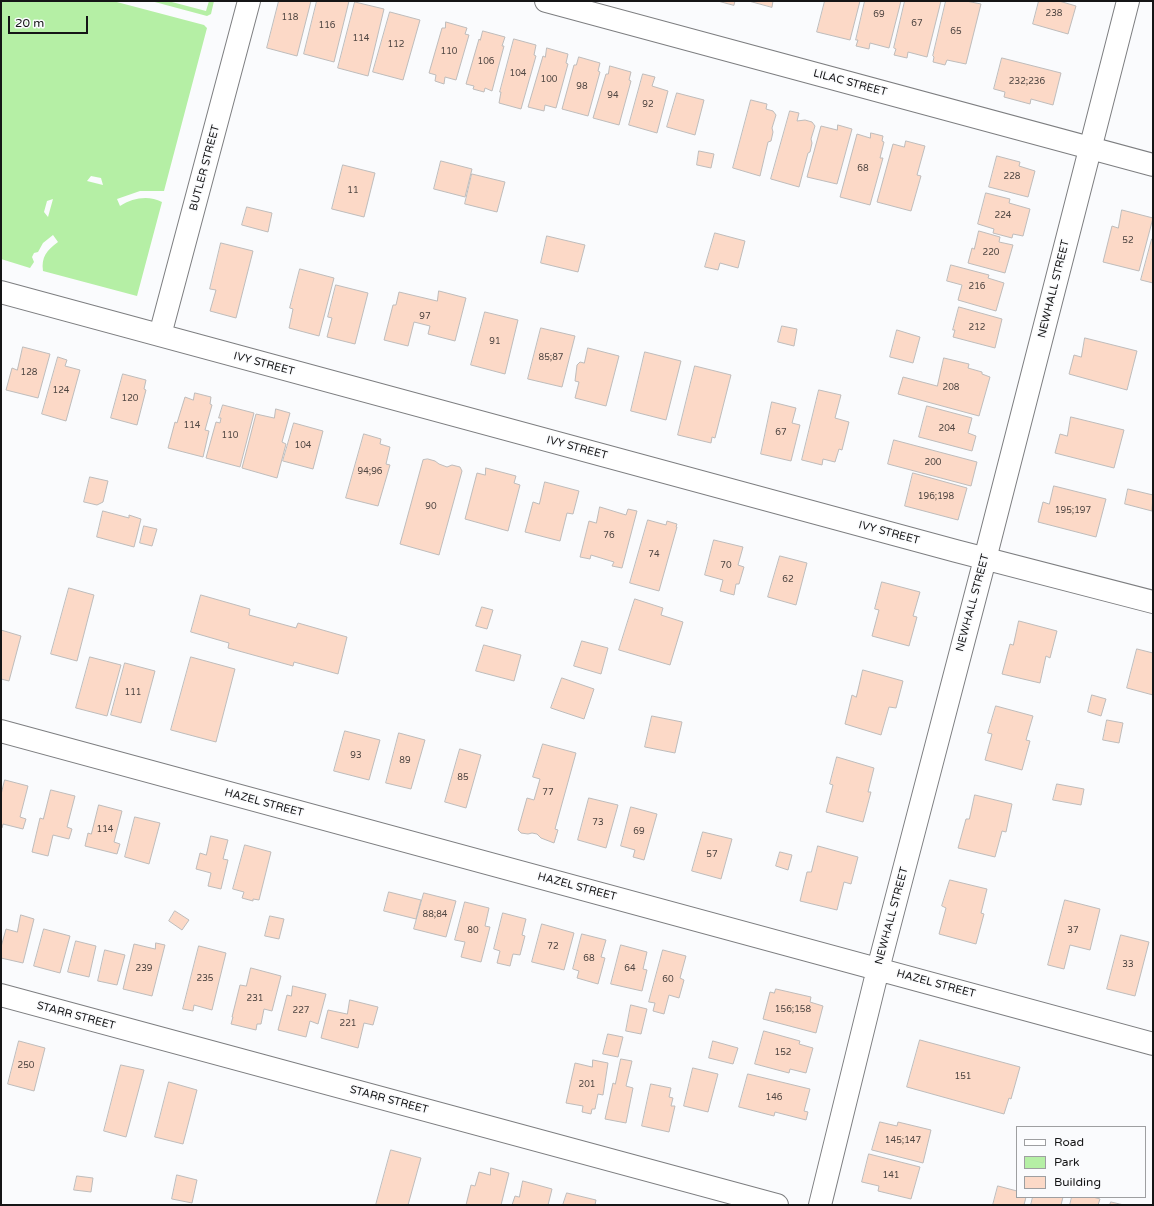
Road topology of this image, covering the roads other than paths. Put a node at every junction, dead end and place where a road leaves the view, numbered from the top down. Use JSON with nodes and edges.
{"nodes":[{"id":1,"x":249,"y":1,"type":"edge"},
{"id":2,"x":546,"y":1,"type":"edge"},
{"id":3,"x":1128,"y":1,"type":"edge"},
{"id":4,"x":1090,"y":148,"type":"junction"},
{"id":5,"x":1153,"y":165,"type":"edge"},
{"id":6,"x":1,"y":292,"type":"edge"},
{"id":7,"x":160,"y":335,"type":"junction"},
{"id":8,"x":985,"y":559,"type":"junction"},
{"id":9,"x":1153,"y":602,"type":"edge"},
{"id":10,"x":1,"y":731,"type":"edge"},
{"id":11,"x":878,"y":968,"type":"junction"},
{"id":12,"x":1,"y":995,"type":"edge"},
{"id":13,"x":1153,"y":1044,"type":"edge"},
{"id":14,"x":777,"y":1205,"type":"edge"},
{"id":15,"x":820,"y":1205,"type":"edge"}],
"edges":[{"from":1,"to":7,"type":"street","name":"BUTLER STREET"},
{"from":2,"to":4,"type":"street","name":"LILAC STREET"},
{"from":3,"to":4,"type":"street","name":"NEWHALL STREET"},
{"from":4,"to":5,"type":"street","name":"LILAC STREET"},
{"from":4,"to":8,"type":"street","name":"NEWHALL STREET"},
{"from":6,"to":7,"type":"street","name":"IVY STREET"},
{"from":7,"to":8,"type":"street","name":"IVY STREET"},
{"from":8,"to":9,"type":"street","name":"IVY STREET"},
{"from":8,"to":11,"type":"street","name":"NEWHALL STREET"},
{"from":10,"to":11,"type":"street","name":"HAZEL STREET"},
{"from":11,"to":13,"type":"street","name":"HAZEL STREET"},
{"from":11,"to":15,"type":"street","name":"NEWHALL STREET"},
{"from":12,"to":14,"type":"street","name":"STARR STREET"}]}
